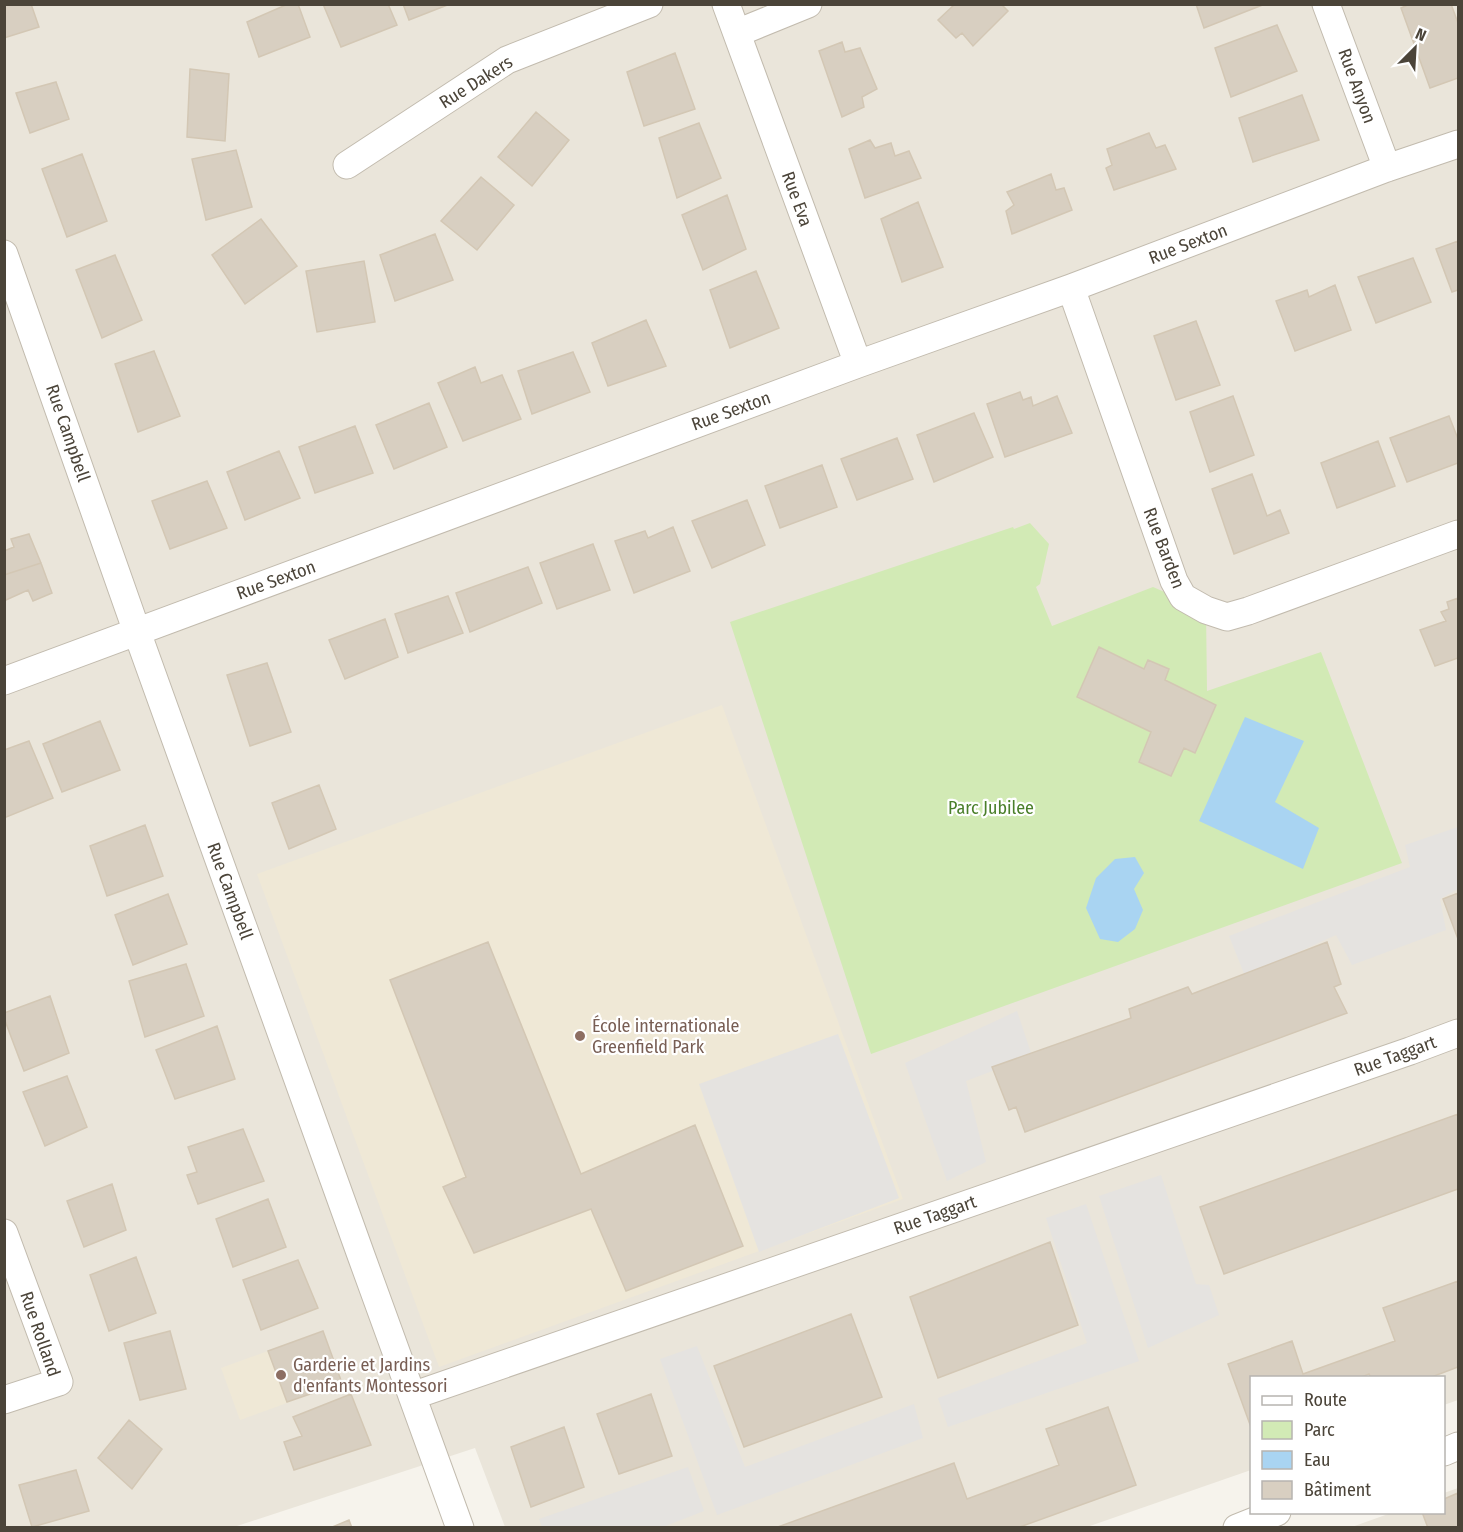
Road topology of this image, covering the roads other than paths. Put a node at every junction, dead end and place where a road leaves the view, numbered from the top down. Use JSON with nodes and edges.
{"nodes":[{"id":1,"x":649,"y":4,"type":"edge"},
{"id":2,"x":726,"y":4,"type":"edge"},
{"id":3,"x":808,"y":4,"type":"edge"},
{"id":4,"x":1326,"y":4,"type":"edge"},
{"id":5,"x":737,"y":33,"type":"junction"},
{"id":6,"x":1458,"y":144,"type":"edge"},
{"id":7,"x":347,"y":165,"type":"dead end"},
{"id":8,"x":1387,"y":168,"type":"junction"},
{"id":9,"x":4,"y":254,"type":"edge"},
{"id":10,"x":1071,"y":288,"type":"junction"},
{"id":11,"x":858,"y":364,"type":"junction"},
{"id":12,"x":1458,"y":534,"type":"edge"},
{"id":13,"x":137,"y":632,"type":"junction"},
{"id":14,"x":4,"y":681,"type":"edge"},
{"id":15,"x":1458,"y":1033,"type":"edge"},
{"id":16,"x":4,"y":1233,"type":"edge"},
{"id":17,"x":412,"y":1396,"type":"junction"},
{"id":18,"x":4,"y":1400,"type":"edge"},
{"id":19,"x":1272,"y":1514,"type":"edge"},
{"id":20,"x":460,"y":1527,"type":"edge"},
{"id":21,"x":1237,"y":1527,"type":"edge"}],
"edges":[{"from":1,"to":7,"type":"street","name":"Rue Dakers"},
{"from":2,"to":5,"type":"street","name":"Rue Eva"},
{"from":3,"to":5,"type":"street"},
{"from":4,"to":8,"type":"street","name":"Rue Anyon"},
{"from":5,"to":11,"type":"street","name":"Rue Eva"},
{"from":6,"to":8,"type":"street","name":"Rue Sexton"},
{"from":8,"to":10,"type":"street","name":"Rue Sexton"},
{"from":9,"to":13,"type":"street","name":"Rue Campbell"},
{"from":10,"to":11,"type":"street","name":"Rue Sexton"},
{"from":10,"to":12,"type":"street","name":"Rue Barden"},
{"from":11,"to":13,"type":"street","name":"Rue Sexton"},
{"from":13,"to":14,"type":"street","name":"Rue Sexton"},
{"from":13,"to":17,"type":"street","name":"Rue Campbell"},
{"from":15,"to":17,"type":"street","name":"Rue Taggart"},
{"from":16,"to":18,"type":"street","name":"Rue Rolland"},
{"from":17,"to":20,"type":"street","name":"Rue Campbell"},
{"from":19,"to":21,"type":"street"}]}
